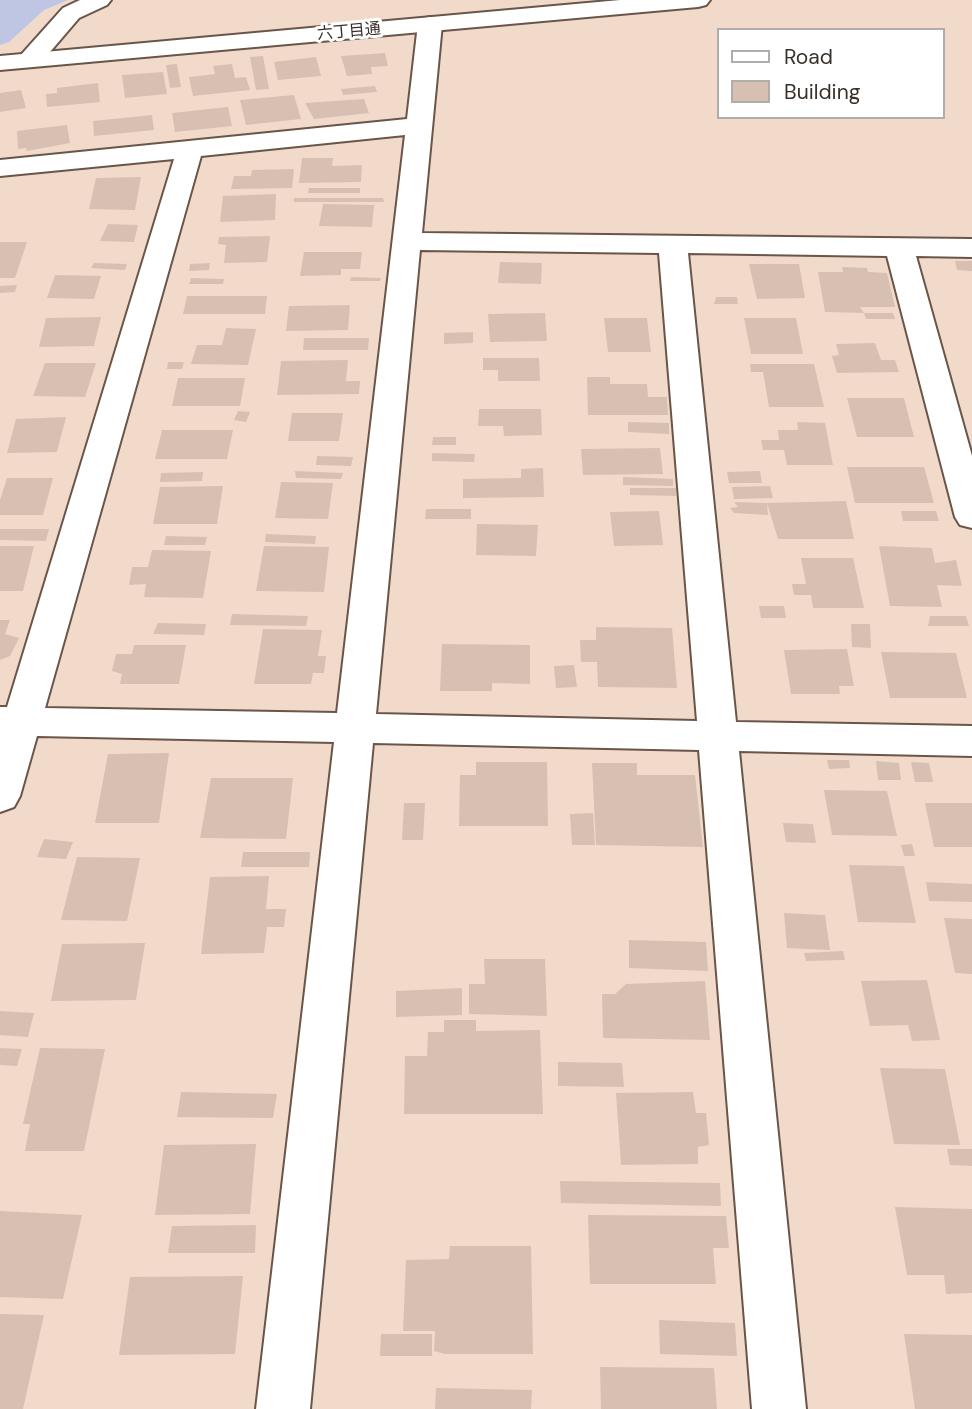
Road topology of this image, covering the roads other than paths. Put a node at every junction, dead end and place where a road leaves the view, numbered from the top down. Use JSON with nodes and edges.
{"nodes":[{"id":1,"x":99,"y":0,"type":"edge"},
{"id":2,"x":698,"y":0,"type":"edge"},
{"id":3,"x":430,"y":24,"type":"junction"},
{"id":4,"x":29,"y":61,"type":"junction"},
{"id":5,"x":0,"y":63,"type":"edge"},
{"id":6,"x":419,"y":126,"type":"junction"},
{"id":7,"x":190,"y":149,"type":"junction"},
{"id":8,"x":0,"y":169,"type":"edge"},
{"id":9,"x":407,"y":241,"type":"junction"},
{"id":10,"x":673,"y":244,"type":"junction"},
{"id":11,"x":899,"y":247,"type":"junction"},
{"id":12,"x":972,"y":248,"type":"edge"},
{"id":13,"x":972,"y":517,"type":"edge"},
{"id":14,"x":11,"y":721,"type":"edge"},
{"id":15,"x":355,"y":728,"type":"junction"},
{"id":16,"x":717,"y":736,"type":"junction"},
{"id":17,"x":972,"y":741,"type":"edge"},
{"id":18,"x":0,"y":796,"type":"edge"},
{"id":19,"x":283,"y":1409,"type":"edge"},
{"id":20,"x":779,"y":1409,"type":"edge"}],
"edges":[{"from":1,"to":4,"type":"street"},
{"from":2,"to":3,"type":"street","name":"六丁目通"},
{"from":3,"to":4,"type":"street","name":"六丁目通"},
{"from":3,"to":6,"type":"street"},
{"from":4,"to":5,"type":"street","name":"六丁目通"},
{"from":6,"to":7,"type":"street"},
{"from":6,"to":9,"type":"street"},
{"from":7,"to":8,"type":"street"},
{"from":7,"to":14,"type":"street"},
{"from":9,"to":10,"type":"street"},
{"from":9,"to":15,"type":"street"},
{"from":10,"to":11,"type":"street"},
{"from":10,"to":16,"type":"street"},
{"from":11,"to":12,"type":"street"},
{"from":11,"to":13,"type":"street"},
{"from":14,"to":15,"type":"street"},
{"from":14,"to":18,"type":"street"},
{"from":15,"to":16,"type":"street"},
{"from":15,"to":19,"type":"street"},
{"from":16,"to":17,"type":"street"},
{"from":16,"to":20,"type":"street"}]}
